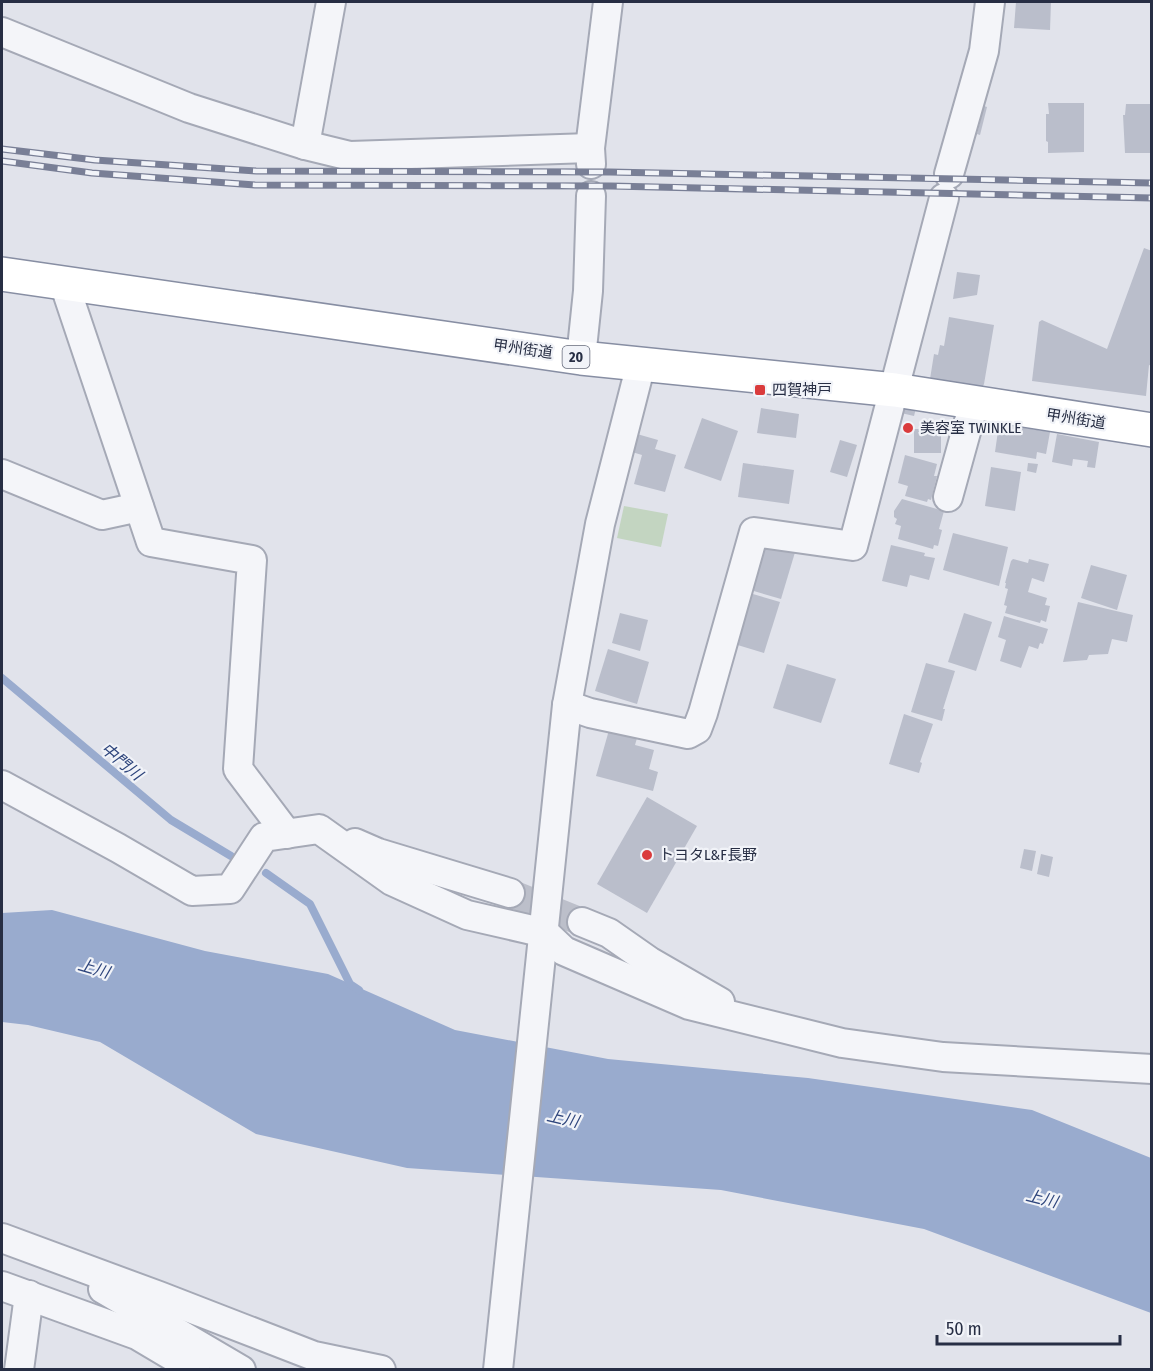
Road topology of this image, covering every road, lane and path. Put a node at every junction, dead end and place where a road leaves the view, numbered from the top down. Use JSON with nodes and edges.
{"nodes":[{"id":1,"x":332,"y":2,"type":"edge"},
{"id":2,"x":608,"y":2,"type":"edge"},
{"id":3,"x":990,"y":2,"type":"edge"},
{"id":4,"x":2,"y":32,"type":"edge"},
{"id":5,"x":305,"y":145,"type":"junction"},
{"id":6,"x":591,"y":196,"type":"dead end"},
{"id":7,"x":2,"y":274,"type":"edge"},
{"id":8,"x":68,"y":295,"type":"dead end"},
{"id":9,"x":581,"y":358,"type":"junction"},
{"id":10,"x":641,"y":364,"type":"junction"},
{"id":11,"x":894,"y":390,"type":"junction"},
{"id":12,"x":974,"y":403,"type":"junction"},
{"id":13,"x":1152,"y":430,"type":"edge"},
{"id":14,"x":2,"y":474,"type":"edge"},
{"id":15,"x":948,"y":497,"type":"dead end"},
{"id":16,"x":140,"y":507,"type":"junction"},
{"id":17,"x":567,"y":705,"type":"junction"},
{"id":18,"x":2,"y":785,"type":"edge"},
{"id":19,"x":319,"y":829,"type":"junction"},
{"id":20,"x":287,"y":834,"type":"junction"},
{"id":21,"x":510,"y":893,"type":"tunnel mouth"},
{"id":22,"x":582,"y":922,"type":"tunnel mouth"},
{"id":23,"x":544,"y":942,"type":"junction"},
{"id":24,"x":755,"y":1022,"type":"junction"},
{"id":25,"x":1152,"y":1069,"type":"edge"},
{"id":26,"x":2,"y":1238,"type":"edge"},
{"id":27,"x":34,"y":1249,"type":"junction"},
{"id":28,"x":2,"y":1286,"type":"edge"},
{"id":29,"x":29,"y":1295,"type":"junction"},
{"id":30,"x":180,"y":1366,"type":"edge"},
{"id":31,"x":19,"y":1370,"type":"edge"},
{"id":32,"x":241,"y":1370,"type":"edge"},
{"id":33,"x":381,"y":1370,"type":"edge"},
{"id":34,"x":498,"y":1370,"type":"edge"}],
"edges":[{"from":1,"to":5,"type":"street"},
{"from":2,"to":5,"type":"street"},
{"from":3,"to":11,"type":"street"},
{"from":4,"to":5,"type":"street"},
{"from":6,"to":9,"type":"street"},
{"from":7,"to":9,"type":"highway","name":"甲州街道","number":"20"},
{"from":8,"to":16,"type":"street"},
{"from":9,"to":10,"type":"highway","name":"甲州街道","number":"20"},
{"from":10,"to":11,"type":"highway","name":"甲州街道","number":"20"},
{"from":10,"to":17,"type":"street"},
{"from":11,"to":12,"type":"highway","name":"甲州街道","number":"20"},
{"from":11,"to":17,"type":"street"},
{"from":12,"to":13,"type":"highway","name":"甲州街道","number":"20"},
{"from":12,"to":15,"type":"street"},
{"from":14,"to":16,"type":"street"},
{"from":16,"to":20,"type":"street"},
{"from":17,"to":23,"type":"street"},
{"from":18,"to":20,"type":"street"},
{"from":19,"to":20,"type":"street"},
{"from":19,"to":21,"type":"street"},
{"from":19,"to":23,"type":"street"},
{"from":22,"to":24,"type":"street"},
{"from":23,"to":24,"type":"street"},
{"from":23,"to":34,"type":"street"},
{"from":24,"to":25,"type":"street"},
{"from":26,"to":27,"type":"street"},
{"from":27,"to":32,"type":"street"},
{"from":27,"to":33,"type":"street"},
{"from":28,"to":29,"type":"street"},
{"from":29,"to":30,"type":"street"},
{"from":29,"to":31,"type":"street"}]}
